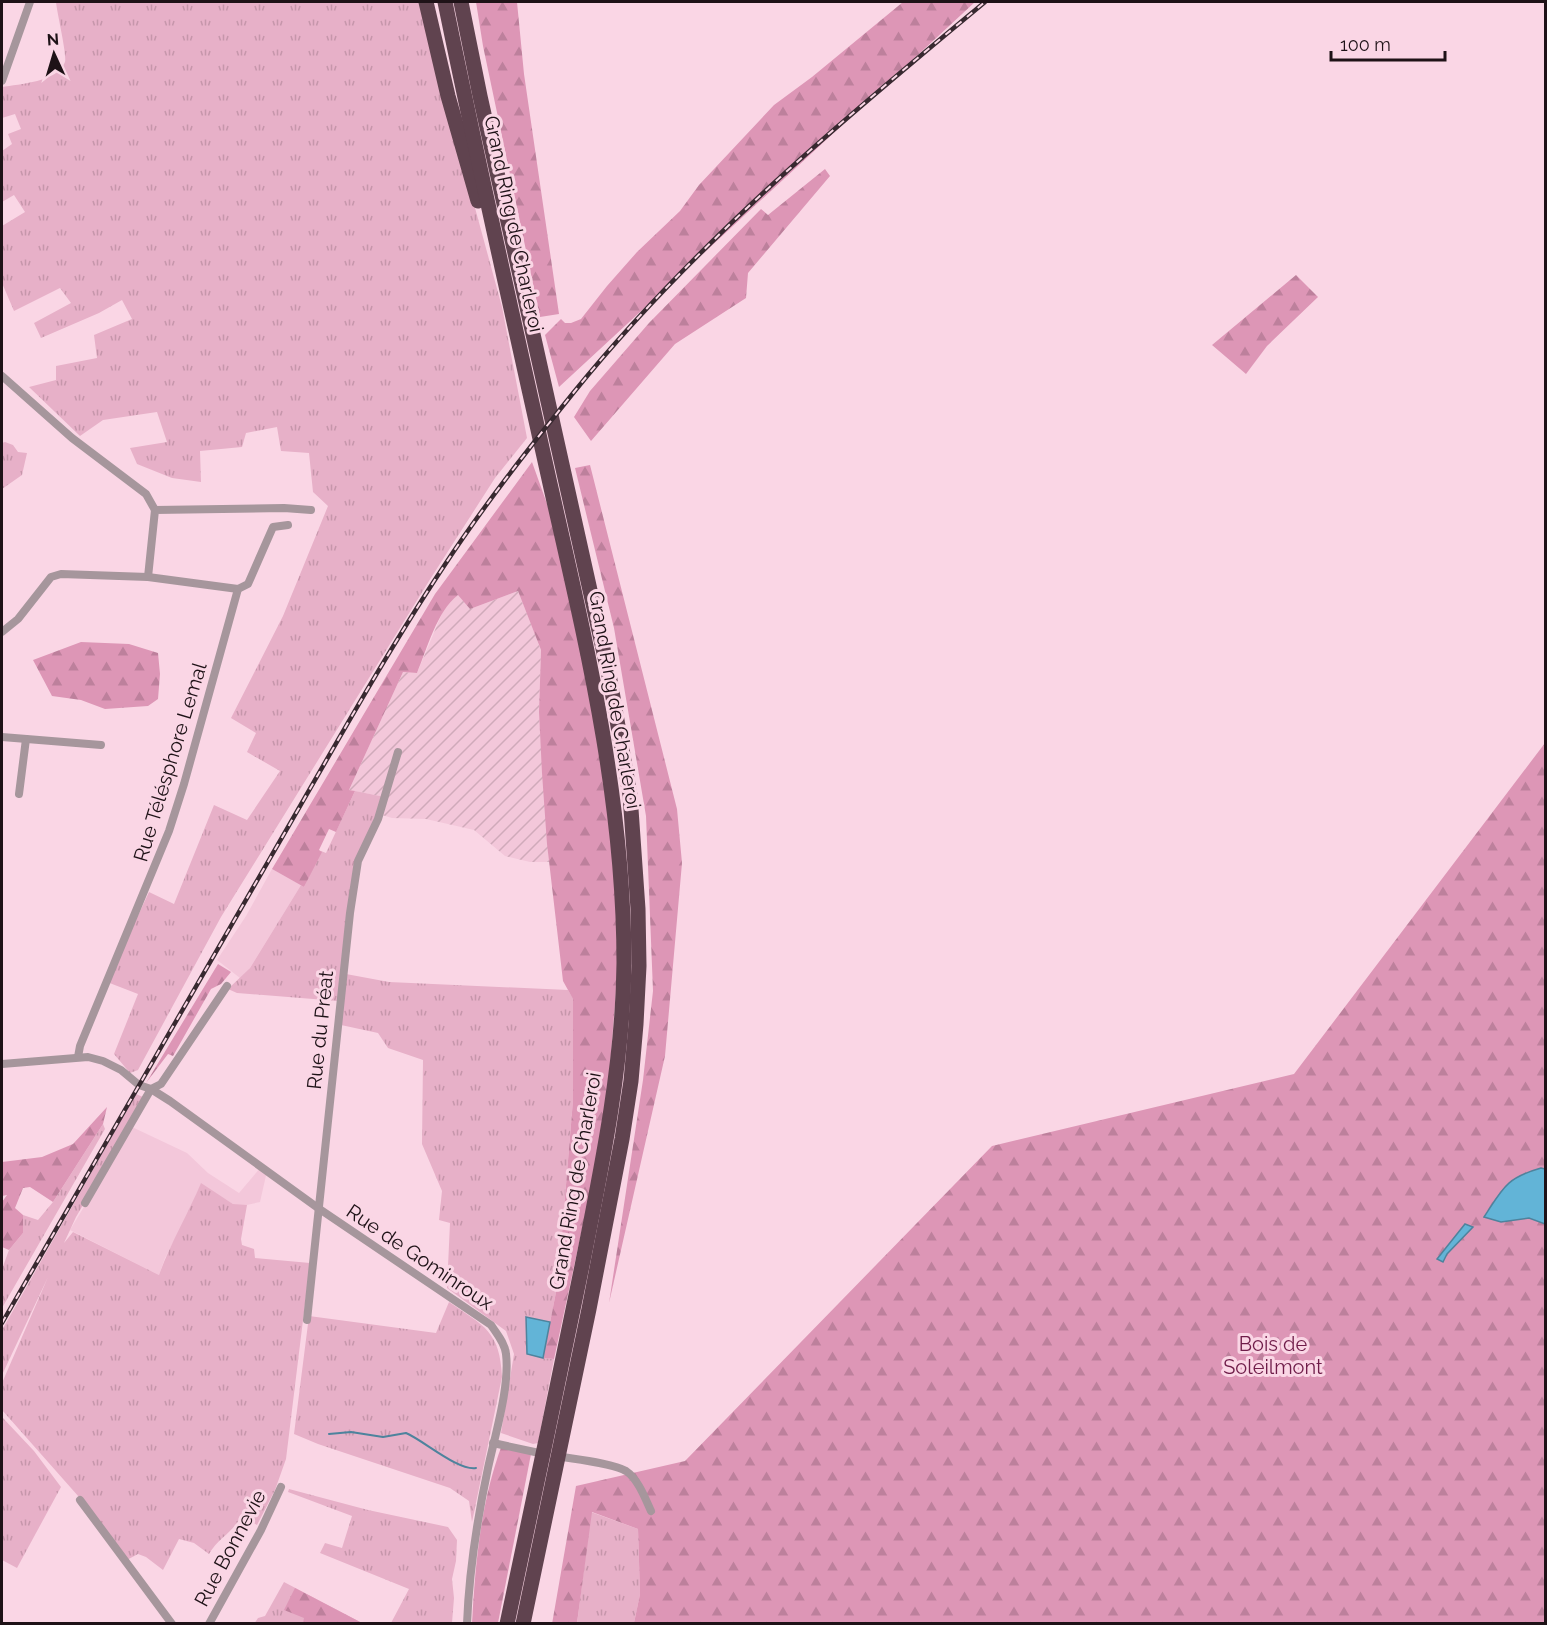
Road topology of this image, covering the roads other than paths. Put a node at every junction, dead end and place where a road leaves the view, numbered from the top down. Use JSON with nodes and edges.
{"nodes":[{"id":1,"x":30,"y":2,"type":"edge"},
{"id":2,"x":426,"y":2,"type":"edge"},
{"id":3,"x":445,"y":2,"type":"edge"},
{"id":4,"x":461,"y":2,"type":"edge"},
{"id":5,"x":2,"y":81,"type":"edge"},
{"id":6,"x":494,"y":230,"type":"junction"},
{"id":7,"x":2,"y":376,"type":"edge"},
{"id":8,"x":155,"y":510,"type":"junction"},
{"id":9,"x":311,"y":510,"type":"dead end"},
{"id":10,"x":288,"y":525,"type":"dead end"},
{"id":11,"x":148,"y":577,"type":"junction"},
{"id":12,"x":238,"y":589,"type":"junction"},
{"id":13,"x":2,"y":632,"type":"edge"},
{"id":14,"x":2,"y":736,"type":"edge"},
{"id":15,"x":26,"y":739,"type":"junction"},
{"id":16,"x":101,"y":745,"type":"dead end"},
{"id":17,"x":398,"y":752,"type":"dead end"},
{"id":18,"x":19,"y":794,"type":"dead end"},
{"id":19,"x":227,"y":986,"type":"dead end"},
{"id":20,"x":78,"y":1057,"type":"junction"},
{"id":21,"x":2,"y":1064,"type":"edge"},
{"id":22,"x":151,"y":1089,"type":"junction"},
{"id":23,"x":85,"y":1203,"type":"dead end"},
{"id":24,"x":318,"y":1208,"type":"junction"},
{"id":25,"x":307,"y":1320,"type":"dead end"},
{"id":26,"x":493,"y":1443,"type":"junction"},
{"id":27,"x":551,"y":1453,"type":"junction"},
{"id":28,"x":281,"y":1487,"type":"dead end"},
{"id":29,"x":80,"y":1500,"type":"dead end"},
{"id":30,"x":651,"y":1511,"type":"dead end"},
{"id":31,"x":172,"y":1623,"type":"edge"},
{"id":32,"x":209,"y":1623,"type":"edge"},
{"id":33,"x":467,"y":1623,"type":"edge"},
{"id":34,"x":507,"y":1623,"type":"edge"},
{"id":35,"x":523,"y":1623,"type":"edge"}],
"edges":[{"from":1,"to":5,"type":"street"},
{"from":2,"to":6,"type":"highway"},
{"from":3,"to":6,"type":"highway","name":"Grand Ring de Charleroi"},
{"from":4,"to":27,"type":"highway","name":"Grand Ring de Charleroi"},
{"from":6,"to":27,"type":"highway","name":"Grand Ring de Charleroi"},
{"from":7,"to":8,"type":"street"},
{"from":8,"to":9,"type":"street"},
{"from":8,"to":11,"type":"street"},
{"from":10,"to":12,"type":"street","name":"Rue Télésphore Lemal"},
{"from":11,"to":12,"type":"street"},
{"from":11,"to":13,"type":"street"},
{"from":12,"to":20,"type":"street","name":"Rue Télésphore Lemal"},
{"from":14,"to":15,"type":"street"},
{"from":15,"to":16,"type":"street"},
{"from":15,"to":18,"type":"street"},
{"from":17,"to":24,"type":"street","name":"Rue du Préat"},
{"from":19,"to":22,"type":"street"},
{"from":20,"to":21,"type":"street","name":"Rue de Gominroux"},
{"from":20,"to":22,"type":"street","name":"Rue de Gominroux"},
{"from":22,"to":23,"type":"street"},
{"from":22,"to":24,"type":"street","name":"Rue de Gominroux"},
{"from":24,"to":25,"type":"street","name":"Rue du Préat"},
{"from":24,"to":26,"type":"street","name":"Rue de Gominroux"},
{"from":26,"to":30,"type":"street"},
{"from":26,"to":33,"type":"street","name":"Rue de Gominroux"},
{"from":27,"to":34,"type":"highway","name":"Grand Ring de Charleroi"},
{"from":27,"to":35,"type":"highway","name":"Grand Ring de Charleroi"},
{"from":28,"to":32,"type":"street","name":"Rue Bonnevie"},
{"from":29,"to":31,"type":"street","name":"Rue Bonnevie"}]}
